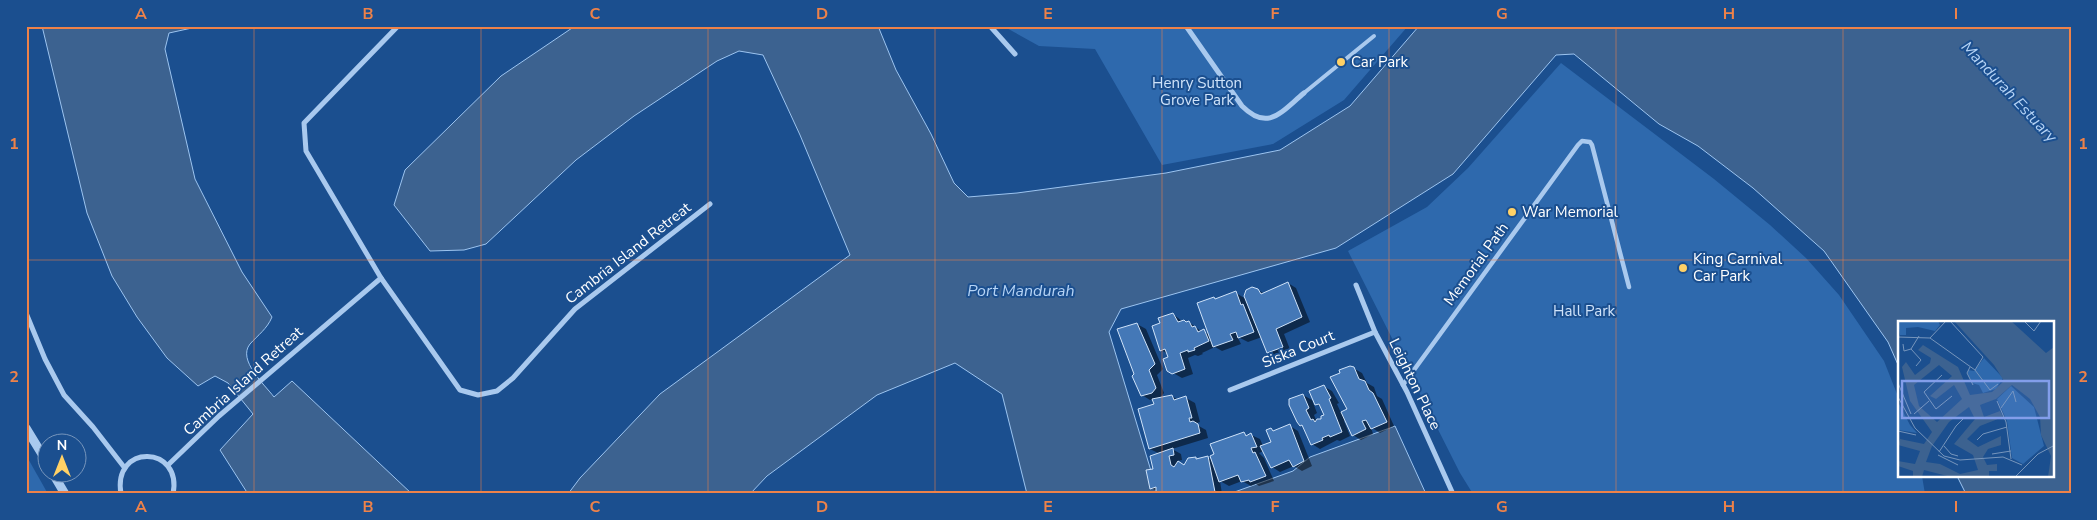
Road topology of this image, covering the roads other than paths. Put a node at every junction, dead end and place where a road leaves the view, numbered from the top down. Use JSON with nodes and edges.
{"nodes":[{"id":1,"x":398,"y":26,"type":"edge"},
{"id":2,"x":990,"y":26,"type":"edge"},
{"id":3,"x":1186,"y":26,"type":"edge"},
{"id":4,"x":1374,"y":36,"type":"dead end"},
{"id":5,"x":1015,"y":54,"type":"dead end"},
{"id":6,"x":1304,"y":93,"type":"joint"},
{"id":7,"x":710,"y":204,"type":"dead end"},
{"id":8,"x":381,"y":278,"type":"junction"},
{"id":9,"x":1356,"y":285,"type":"dead end"},
{"id":10,"x":1629,"y":288,"type":"dead end"},
{"id":11,"x":26,"y":313,"type":"edge"},
{"id":12,"x":1375,"y":332,"type":"junction"},
{"id":13,"x":1403,"y":385,"type":"junction"},
{"id":14,"x":1230,"y":390,"type":"dead end"},
{"id":15,"x":26,"y":428,"type":"edge"},
{"id":16,"x":38,"y":448,"type":"edge"},
{"id":17,"x":168,"y":465,"type":"junction"},
{"id":18,"x":124,"y":467,"type":"junction"},
{"id":19,"x":58,"y":482,"type":"edge"},
{"id":20,"x":65,"y":494,"type":"edge"},
{"id":21,"x":120,"y":494,"type":"edge"},
{"id":22,"x":173,"y":494,"type":"edge"},
{"id":23,"x":1453,"y":494,"type":"edge"}],
"edges":[{"from":1,"to":8,"type":"street","name":"Cambria Island Retreat"},
{"from":2,"to":5,"type":"street"},
{"from":3,"to":6,"type":"street"},
{"from":4,"to":6,"type":"lane"},
{"from":7,"to":8,"type":"street","name":"Cambria Island Retreat"},
{"from":8,"to":17,"type":"street","name":"Cambria Island Retreat"},
{"from":9,"to":12,"type":"street","name":"Leighton Place"},
{"from":10,"to":13,"type":"street","name":"Memorial Path"},
{"from":11,"to":18,"type":"street"},
{"from":12,"to":13,"type":"street","name":"Leighton Place"},
{"from":12,"to":14,"type":"street","name":"Siska Court"},
{"from":13,"to":23,"type":"street","name":"Leighton Place"},
{"from":15,"to":16,"type":"street"},
{"from":17,"to":18,"type":"street"},
{"from":17,"to":22,"type":"street"},
{"from":18,"to":21,"type":"street"},
{"from":19,"to":20,"type":"street"}]}
